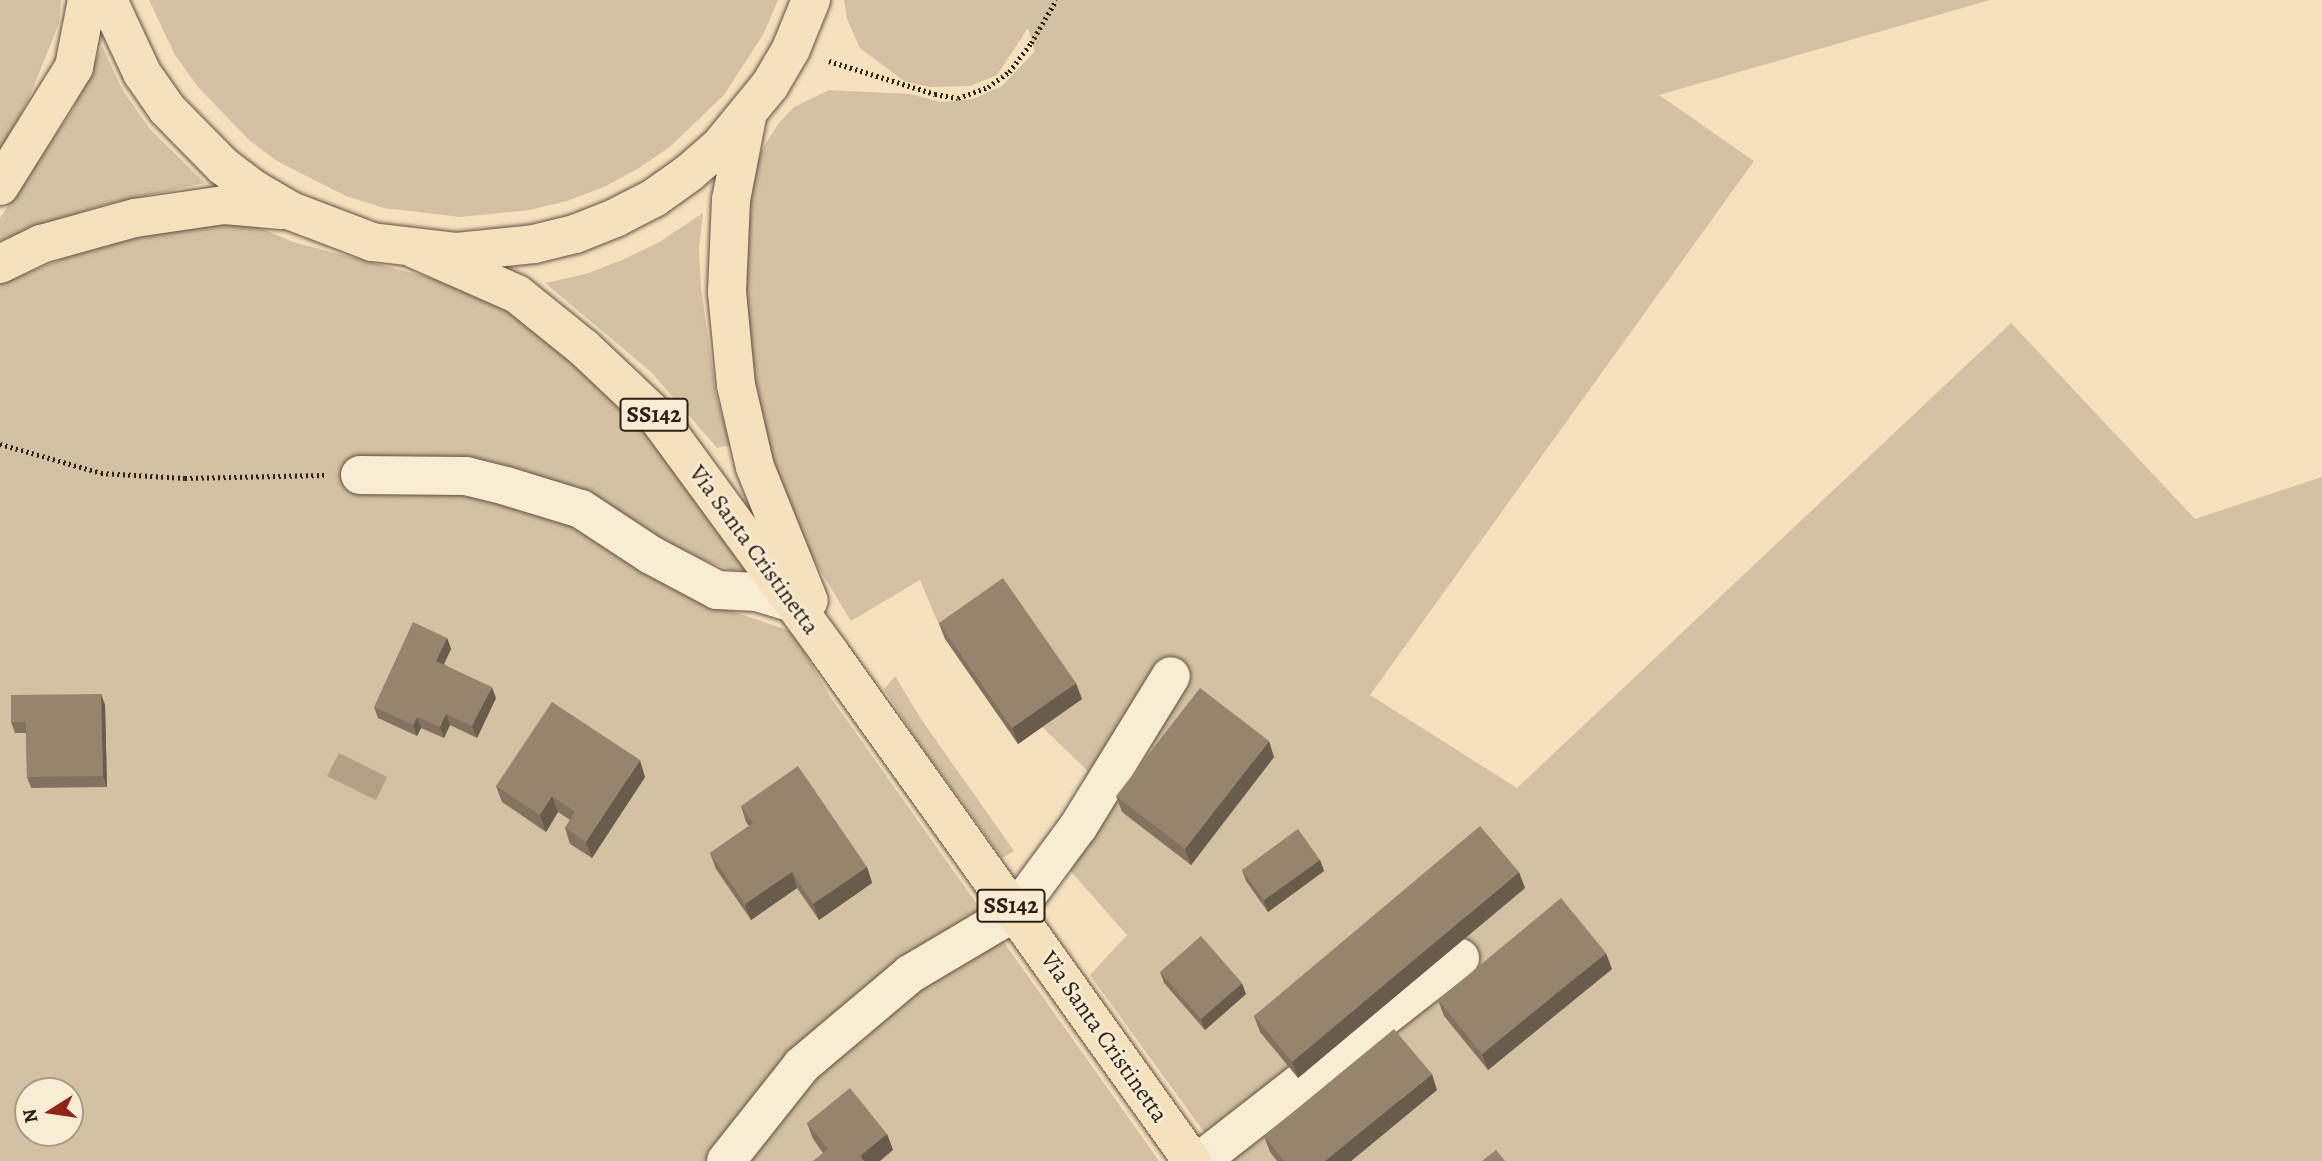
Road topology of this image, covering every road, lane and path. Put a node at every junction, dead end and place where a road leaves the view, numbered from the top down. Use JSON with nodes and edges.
{"nodes":[{"id":1,"x":87,"y":0,"type":"edge"},
{"id":2,"x":108,"y":0,"type":"edge"},
{"id":3,"x":811,"y":0,"type":"edge"},
{"id":4,"x":1056,"y":0,"type":"edge"},
{"id":5,"x":791,"y":49,"type":"junction"},
{"id":6,"x":747,"y":117,"type":"junction"},
{"id":7,"x":0,"y":186,"type":"edge"},
{"id":8,"x":291,"y":211,"type":"junction"},
{"id":9,"x":415,"y":249,"type":"junction"},
{"id":10,"x":0,"y":264,"type":"edge"},
{"id":11,"x":0,"y":444,"type":"edge"},
{"id":12,"x":360,"y":475,"type":"joint"},
{"id":13,"x":793,"y":603,"type":"junction"},
{"id":14,"x":829,"y":652,"type":"junction"},
{"id":15,"x":1171,"y":676,"type":"dead end"},
{"id":16,"x":1015,"y":912,"type":"junction"},
{"id":17,"x":1460,"y":958,"type":"dead end"},
{"id":18,"x":726,"y":1161,"type":"edge"},
{"id":19,"x":1192,"y":1161,"type":"edge"},
{"id":20,"x":1200,"y":1161,"type":"edge"}],
"edges":[{"from":1,"to":7,"type":"main road"},
{"from":2,"to":8,"type":"main road"},
{"from":3,"to":5,"type":"main road"},
{"from":4,"to":5,"type":"path"},
{"from":5,"to":6,"type":"main road"},
{"from":6,"to":9,"type":"main road"},
{"from":6,"to":14,"type":"main road","name":"Via Santa Cristinetta","number":"SS142"},
{"from":8,"to":9,"type":"main road"},
{"from":8,"to":10,"type":"main road"},
{"from":9,"to":13,"type":"main road","name":"Via Santa Cristinetta","number":"SS142"},
{"from":11,"to":12,"type":"path"},
{"from":12,"to":13,"type":"street"},
{"from":13,"to":14,"type":"main road","name":"Via Santa Cristinetta","number":"SS142"},
{"from":14,"to":16,"type":"main road","name":"Via Santa Cristinetta","number":"SS142"},
{"from":15,"to":16,"type":"street"},
{"from":16,"to":18,"type":"street"},
{"from":16,"to":19,"type":"main road","name":"Via Santa Cristinetta","number":"SS142"},
{"from":17,"to":20,"type":"street"}]}
